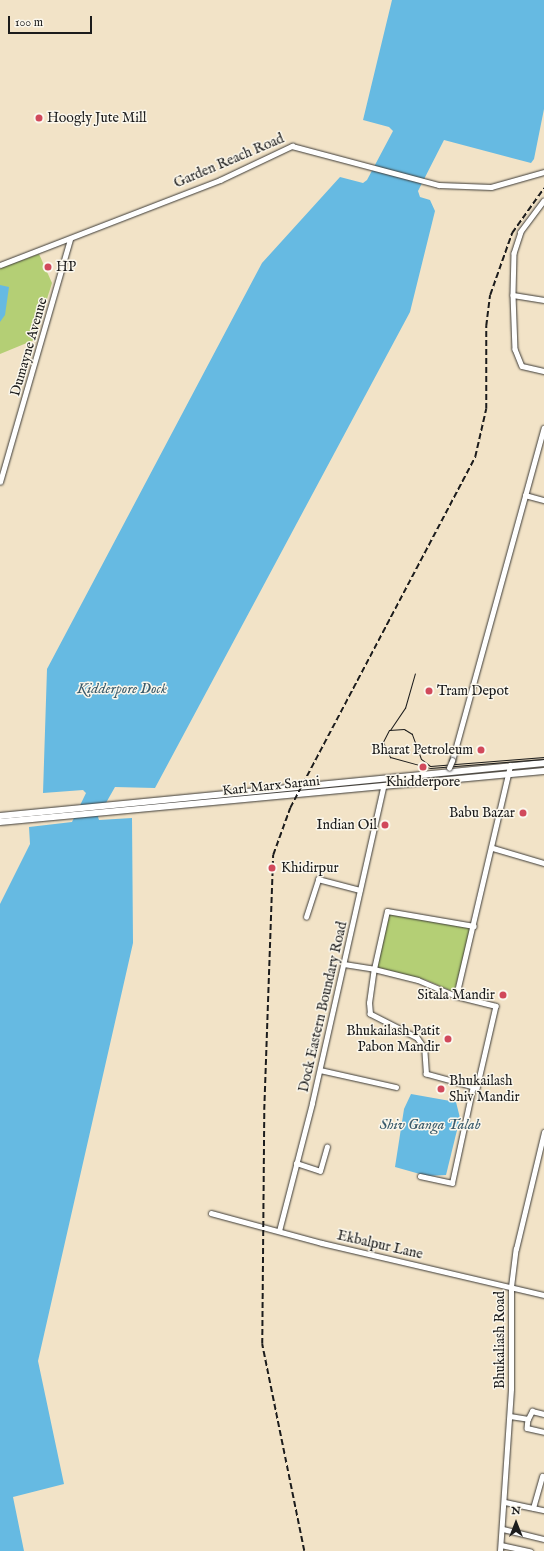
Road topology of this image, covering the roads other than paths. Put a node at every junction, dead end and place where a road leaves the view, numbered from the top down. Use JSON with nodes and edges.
{"nodes":[{"id":1,"x":544,"y":172,"type":"edge"},
{"id":2,"x":544,"y":201,"type":"edge"},
{"id":3,"x":70,"y":240,"type":"junction"},
{"id":4,"x":0,"y":265,"type":"edge"},
{"id":5,"x":513,"y":295,"type":"junction"},
{"id":6,"x":544,"y":300,"type":"edge"},
{"id":7,"x":544,"y":371,"type":"edge"},
{"id":8,"x":544,"y":428,"type":"edge"},
{"id":9,"x":0,"y":482,"type":"edge"},
{"id":10,"x":525,"y":494,"type":"junction"},
{"id":11,"x":544,"y":500,"type":"edge"},
{"id":12,"x":544,"y":763,"type":"edge"},
{"id":13,"x":510,"y":765,"type":"junction"},
{"id":14,"x":449,"y":770,"type":"junction"},
{"id":15,"x":544,"y":771,"type":"edge"},
{"id":16,"x":510,"y":774,"type":"junction"},
{"id":17,"x":447,"y":780,"type":"junction"},
{"id":18,"x":383,"y":787,"type":"junction"},
{"id":19,"x":114,"y":809,"type":"junction"},
{"id":20,"x":59,"y":814,"type":"junction"},
{"id":21,"x":0,"y":816,"type":"edge"},
{"id":22,"x":0,"y":822,"type":"edge"},
{"id":23,"x":493,"y":848,"type":"junction"},
{"id":24,"x":544,"y":863,"type":"edge"},
{"id":25,"x":360,"y":890,"type":"junction"},
{"id":26,"x":306,"y":917,"type":"dead end"},
{"id":27,"x":474,"y":926,"type":"junction"},
{"id":28,"x":344,"y":964,"type":"junction"},
{"id":29,"x":374,"y":969,"type":"junction"},
{"id":30,"x":456,"y":996,"type":"junction"},
{"id":31,"x":320,"y":1070,"type":"junction"},
{"id":32,"x":473,"y":1086,"type":"junction"},
{"id":33,"x":396,"y":1087,"type":"dead end"},
{"id":34,"x":544,"y":1132,"type":"edge"},
{"id":35,"x":326,"y":1147,"type":"dead end"},
{"id":36,"x":538,"y":1154,"type":"junction"},
{"id":37,"x":544,"y":1156,"type":"edge"},
{"id":38,"x":296,"y":1163,"type":"junction"},
{"id":39,"x":420,"y":1176,"type":"dead end"},
{"id":40,"x":211,"y":1213,"type":"dead end"},
{"id":41,"x":279,"y":1231,"type":"junction"},
{"id":42,"x":511,"y":1287,"type":"junction"},
{"id":43,"x":544,"y":1295,"type":"edge"},
{"id":44,"x":544,"y":1414,"type":"edge"},
{"id":45,"x":510,"y":1416,"type":"junction"},
{"id":46,"x":528,"y":1419,"type":"junction"},
{"id":47,"x":544,"y":1432,"type":"edge"},
{"id":48,"x":542,"y":1476,"type":"dead end"},
{"id":49,"x":505,"y":1502,"type":"junction"},
{"id":50,"x":533,"y":1508,"type":"junction"},
{"id":51,"x":544,"y":1510,"type":"edge"},
{"id":52,"x":503,"y":1529,"type":"junction"},
{"id":53,"x":544,"y":1539,"type":"edge"},
{"id":54,"x":501,"y":1545,"type":"junction"},
{"id":55,"x":500,"y":1551,"type":"edge"},
{"id":56,"x":530,"y":1551,"type":"edge"}],
"edges":[{"from":1,"to":3,"type":"street","name":"Garden Reach Road"},
{"from":2,"to":5,"type":"street"},
{"from":3,"to":4,"type":"street","name":"Garden Reach Road"},
{"from":3,"to":9,"type":"street","name":"Dumayne Avenue"},
{"from":5,"to":6,"type":"street"},
{"from":5,"to":7,"type":"street"},
{"from":8,"to":10,"type":"street"},
{"from":10,"to":11,"type":"street"},
{"from":10,"to":14,"type":"street","bridge":true},
{"from":12,"to":13,"type":"main road"},
{"from":13,"to":14,"type":"main road"},
{"from":13,"to":16,"type":"street"},
{"from":14,"to":17,"type":"street"},
{"from":14,"to":19,"type":"main road"},
{"from":15,"to":16,"type":"main road","name":"Karl Marx Sarani"},
{"from":16,"to":17,"type":"main road","name":"Karl Marx Sarani"},
{"from":16,"to":23,"type":"street"},
{"from":17,"to":18,"type":"main road","name":"Karl Marx Sarani"},
{"from":18,"to":19,"type":"main road","name":"Karl Marx Sarani"},
{"from":18,"to":25,"type":"street","name":"Dock Eastern Boundary Road"},
{"from":19,"to":20,"type":"main road","name":"Karl Marx Sarani"},
{"from":20,"to":21,"type":"main road"},
{"from":20,"to":22,"type":"main road","name":"Karl Marx Sarani"},
{"from":23,"to":24,"type":"street"},
{"from":23,"to":27,"type":"street"},
{"from":25,"to":26,"type":"street"},
{"from":25,"to":28,"type":"street","name":"Dock Eastern Boundary Road"},
{"from":27,"to":29,"type":"street"},
{"from":27,"to":30,"type":"street"},
{"from":28,"to":29,"type":"street"},
{"from":28,"to":31,"type":"street","name":"Dock Eastern Boundary Road"},
{"from":29,"to":30,"type":"street"},
{"from":29,"to":32,"type":"street"},
{"from":30,"to":32,"type":"street"},
{"from":31,"to":33,"type":"street"},
{"from":31,"to":38,"type":"street","name":"Dock Eastern Boundary Road"},
{"from":32,"to":39,"type":"street"},
{"from":34,"to":36,"type":"street","name":"Bhukaliash Road"},
{"from":35,"to":38,"type":"street"},
{"from":36,"to":37,"type":"street"},
{"from":36,"to":42,"type":"street","name":"Bhukaliash Road"},
{"from":38,"to":41,"type":"street","name":"Dock Eastern Boundary Road"},
{"from":40,"to":41,"type":"street","name":"Ekbalpur Lane"},
{"from":41,"to":42,"type":"street","name":"Ekbalpur Lane"},
{"from":42,"to":43,"type":"street","name":"Ekbalpur Lane"},
{"from":42,"to":45,"type":"street","name":"Bhukaliash Road"},
{"from":44,"to":46,"type":"street"},
{"from":45,"to":46,"type":"street"},
{"from":45,"to":49,"type":"street","name":"Bhukaliash Road"},
{"from":46,"to":47,"type":"street"},
{"from":48,"to":50,"type":"street"},
{"from":49,"to":50,"type":"street"},
{"from":49,"to":52,"type":"street","name":"Bhukaliash Road"},
{"from":50,"to":51,"type":"street"},
{"from":52,"to":53,"type":"street"},
{"from":52,"to":54,"type":"street","name":"Bhukaliash Road"},
{"from":54,"to":55,"type":"street","name":"Bhukaliash Road"},
{"from":54,"to":56,"type":"street"}]}
